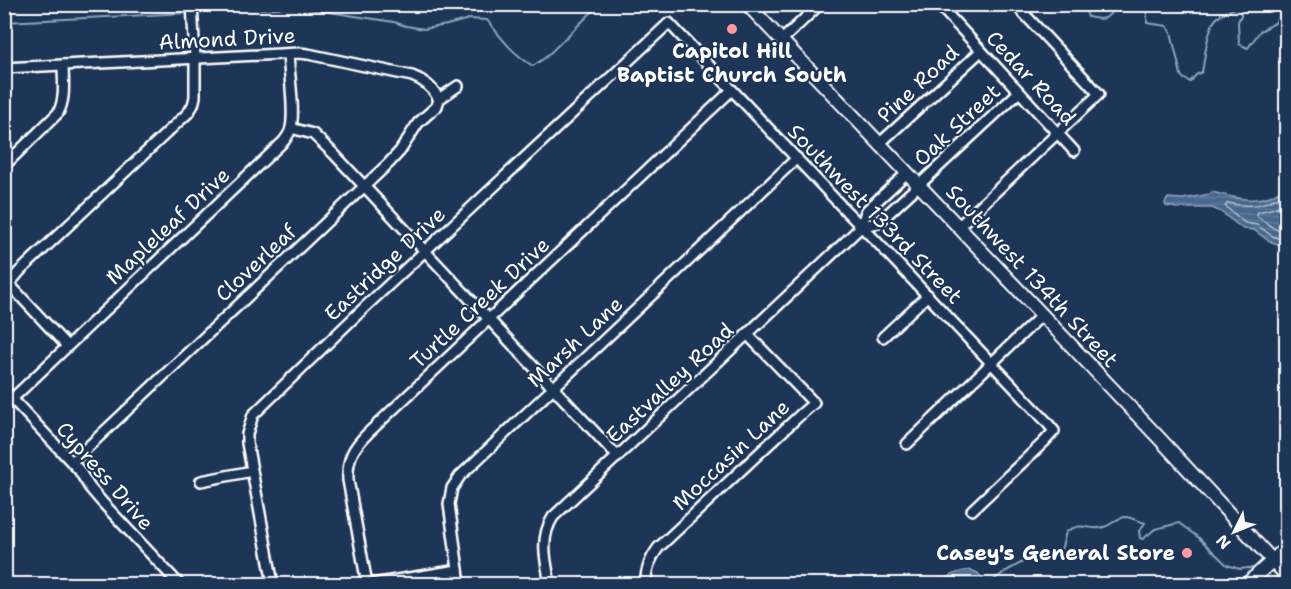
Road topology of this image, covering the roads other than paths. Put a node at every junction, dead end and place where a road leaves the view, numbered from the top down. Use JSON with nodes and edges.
{"nodes":[{"id":1,"x":192,"y":4,"type":"edge"},
{"id":2,"x":747,"y":4,"type":"edge"},
{"id":3,"x":820,"y":4,"type":"edge"},
{"id":4,"x":938,"y":4,"type":"edge"},
{"id":5,"x":1015,"y":4,"type":"edge"},
{"id":6,"x":669,"y":23,"type":"joint"},
{"id":7,"x":781,"y":41,"type":"junction"},
{"id":8,"x":981,"y":51,"type":"junction"},
{"id":9,"x":288,"y":54,"type":"junction"},
{"id":10,"x":195,"y":58,"type":"junction"},
{"id":11,"x":63,"y":65,"type":"junction"},
{"id":12,"x":4,"y":68,"type":"edge"},
{"id":13,"x":458,"y":86,"type":"dead end"},
{"id":14,"x":732,"y":90,"type":"junction"},
{"id":15,"x":1019,"y":92,"type":"junction"},
{"id":16,"x":439,"y":99,"type":"junction"},
{"id":17,"x":291,"y":128,"type":"junction"},
{"id":18,"x":1059,"y":134,"type":"junction"},
{"id":19,"x":879,"y":144,"type":"junction"},
{"id":20,"x":1074,"y":151,"type":"dead end"},
{"id":21,"x":797,"y":158,"type":"junction"},
{"id":22,"x":4,"y":166,"type":"edge"},
{"id":23,"x":908,"y":173,"type":"junction"},
{"id":24,"x":919,"y":184,"type":"junction"},
{"id":25,"x":364,"y":186,"type":"junction"},
{"id":26,"x":862,"y":226,"type":"junction"},
{"id":27,"x":958,"y":227,"type":"junction"},
{"id":28,"x":425,"y":251,"type":"junction"},
{"id":29,"x":928,"y":295,"type":"junction"},
{"id":30,"x":1042,"y":315,"type":"junction"},
{"id":31,"x":489,"y":320,"type":"junction"},
{"id":32,"x":747,"y":334,"type":"junction"},
{"id":33,"x":883,"y":337,"type":"dead end"},
{"id":34,"x":67,"y":346,"type":"junction"},
{"id":35,"x":992,"y":364,"type":"junction"},
{"id":36,"x":553,"y":387,"type":"junction"},
{"id":37,"x":4,"y":390,"type":"edge"},
{"id":38,"x":12,"y":399,"type":"junction"},
{"id":39,"x":907,"y":444,"type":"dead end"},
{"id":40,"x":618,"y":457,"type":"junction"},
{"id":41,"x":72,"y":462,"type":"junction"},
{"id":42,"x":252,"y":471,"type":"junction"},
{"id":43,"x":201,"y":481,"type":"dead end"},
{"id":44,"x":972,"y":510,"type":"dead end"},
{"id":45,"x":1287,"y":548,"type":"edge"},
{"id":46,"x":1273,"y":561,"type":"junction"},
{"id":47,"x":458,"y":570,"type":"junction"},
{"id":48,"x":1287,"y":575,"type":"edge"},
{"id":49,"x":179,"y":585,"type":"edge"},
{"id":50,"x":273,"y":585,"type":"edge"},
{"id":51,"x":369,"y":585,"type":"edge"},
{"id":52,"x":460,"y":585,"type":"edge"},
{"id":53,"x":550,"y":585,"type":"edge"},
{"id":54,"x":646,"y":585,"type":"edge"},
{"id":55,"x":1247,"y":585,"type":"edge"}],
"edges":[{"from":1,"to":10,"type":"street"},
{"from":2,"to":7,"type":"main road","name":"Southwest 134th Street"},
{"from":3,"to":7,"type":"street"},
{"from":4,"to":8,"type":"street","name":"Cedar Road"},
{"from":5,"to":18,"type":"street"},
{"from":6,"to":14,"type":"street","name":"Southwest 133rd Street"},
{"from":6,"to":28,"type":"street","name":"Eastridge Drive"},
{"from":7,"to":19,"type":"main road","name":"Southwest 134th Street"},
{"from":8,"to":15,"type":"street","name":"Cedar Road"},
{"from":8,"to":19,"type":"street","name":"Pine Road"},
{"from":9,"to":10,"type":"street","name":"Almond Drive"},
{"from":9,"to":16,"type":"street","name":"Almond Drive"},
{"from":9,"to":17,"type":"street"},
{"from":10,"to":11,"type":"street","name":"Almond Drive"},
{"from":10,"to":34,"type":"street"},
{"from":11,"to":12,"type":"street","name":"Almond Drive"},
{"from":11,"to":22,"type":"street"},
{"from":13,"to":16,"type":"street","name":"Cloverleaf"},
{"from":14,"to":21,"type":"street","name":"Southwest 133rd Street"},
{"from":14,"to":31,"type":"street","name":"Turtle Creek Drive"},
{"from":15,"to":18,"type":"street","name":"Cedar Road"},
{"from":15,"to":24,"type":"street","name":"Oak Street"},
{"from":16,"to":25,"type":"street","name":"Cloverleaf"},
{"from":17,"to":25,"type":"street"},
{"from":17,"to":34,"type":"street","name":"Mapleleaf Drive"},
{"from":18,"to":20,"type":"street","name":"Cedar Road"},
{"from":18,"to":27,"type":"street"},
{"from":19,"to":23,"type":"main road","name":"Southwest 134th Street"},
{"from":21,"to":26,"type":"street","name":"Southwest 133rd Street"},
{"from":21,"to":36,"type":"street","name":"Marsh Lane"},
{"from":23,"to":24,"type":"main road","name":"Southwest 134th Street"},
{"from":23,"to":26,"type":"street","name":"Eastvalley Road"},
{"from":24,"to":26,"type":"street","name":"Eastvalley Road"},
{"from":24,"to":27,"type":"main road","name":"Southwest 134th Street"},
{"from":25,"to":28,"type":"street"},
{"from":25,"to":41,"type":"street","name":"Cloverleaf"},
{"from":26,"to":29,"type":"street","name":"Southwest 133rd Street"},
{"from":26,"to":32,"type":"street","name":"Eastvalley Road"},
{"from":27,"to":30,"type":"main road","name":"Southwest 134th Street"},
{"from":28,"to":31,"type":"street"},
{"from":28,"to":42,"type":"street","name":"Eastridge Drive"},
{"from":29,"to":33,"type":"street"},
{"from":29,"to":35,"type":"street","name":"Southwest 133rd Street"},
{"from":30,"to":35,"type":"street"},
{"from":30,"to":46,"type":"main road","name":"Southwest 134th Street"},
{"from":31,"to":36,"type":"street"},
{"from":31,"to":51,"type":"street","name":"Turtle Creek Drive"},
{"from":32,"to":40,"type":"street","name":"Eastvalley Road"},
{"from":32,"to":54,"type":"street","name":"Moccasin Lane"},
{"from":34,"to":38,"type":"street","name":"Mapleleaf Drive"},
{"from":35,"to":39,"type":"street"},
{"from":35,"to":44,"type":"street","name":"Southwest 133rd Street"},
{"from":36,"to":40,"type":"street"},
{"from":36,"to":47,"type":"street","name":"Marsh Lane"},
{"from":37,"to":38,"type":"street","name":"Cypress Drive"},
{"from":38,"to":41,"type":"street","name":"Cypress Drive"},
{"from":40,"to":53,"type":"street","name":"Eastvalley Road"},
{"from":41,"to":49,"type":"street","name":"Cypress Drive"},
{"from":42,"to":43,"type":"street"},
{"from":42,"to":50,"type":"street","name":"Eastridge Drive"},
{"from":45,"to":46,"type":"main road"},
{"from":46,"to":48,"type":"main road","name":"Southwest 134th Street"},
{"from":46,"to":55,"type":"main road"},
{"from":47,"to":51,"type":"street"},
{"from":47,"to":52,"type":"street","name":"Marsh Lane"}]}
